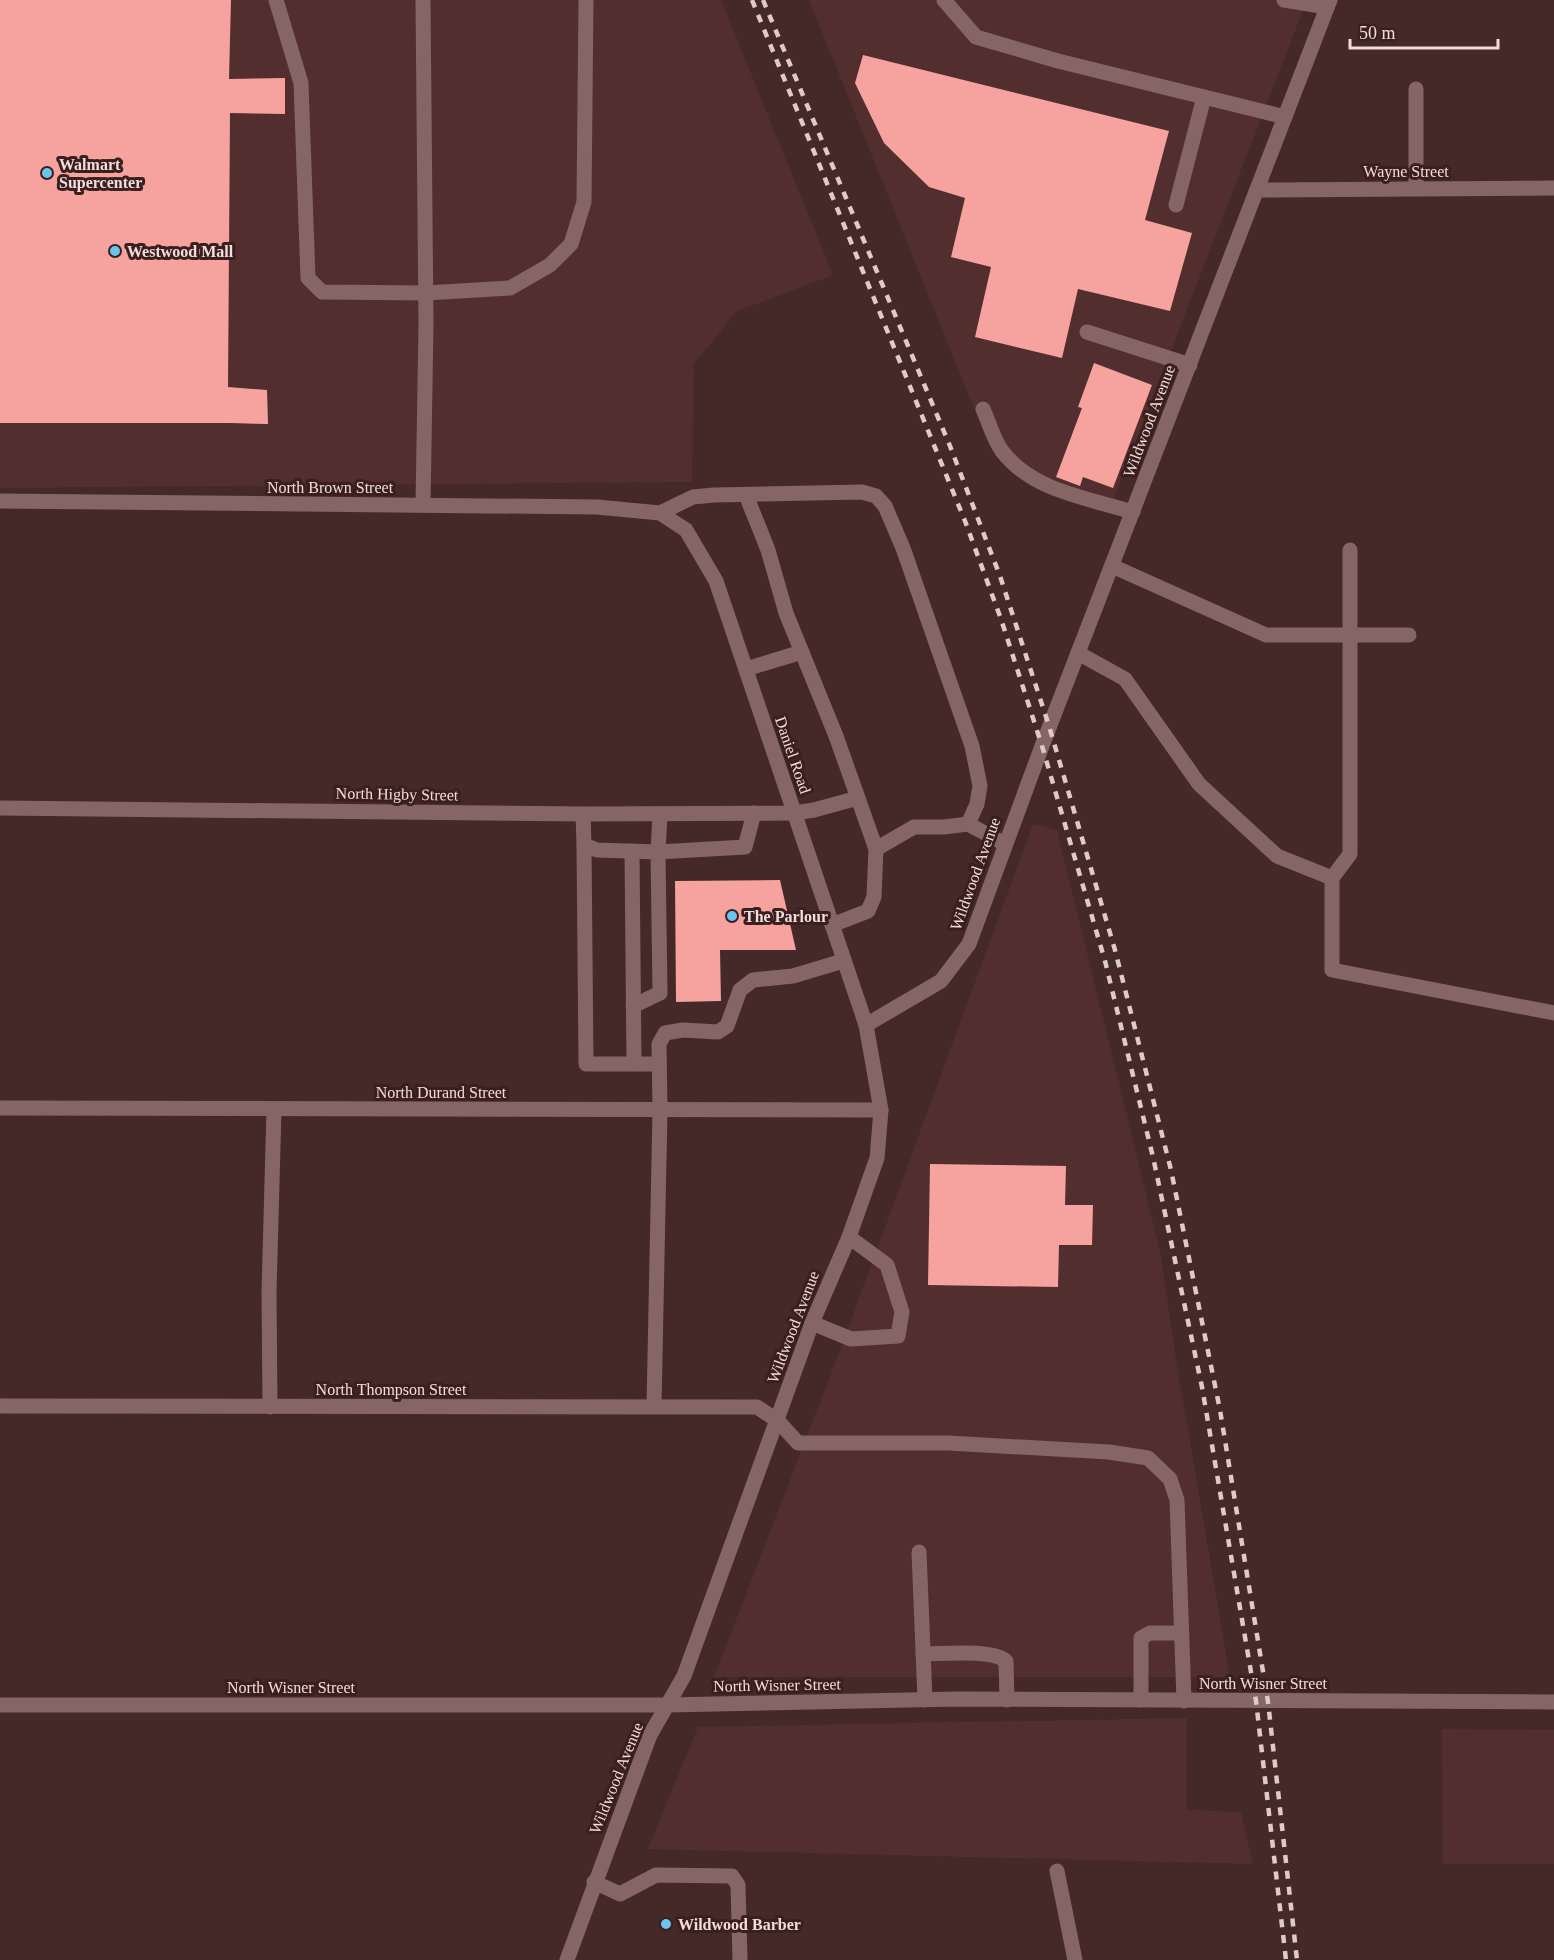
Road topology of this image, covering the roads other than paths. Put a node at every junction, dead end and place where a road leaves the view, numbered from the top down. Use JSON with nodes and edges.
{"nodes":[{"id":1,"x":276,"y":0,"type":"edge"},
{"id":2,"x":423,"y":0,"type":"edge"},
{"id":3,"x":586,"y":0,"type":"edge"},
{"id":4,"x":944,"y":0,"type":"edge"},
{"id":5,"x":1284,"y":0,"type":"edge"},
{"id":6,"x":1328,"y":3,"type":"edge"},
{"id":7,"x":1416,"y":89,"type":"dead end"},
{"id":8,"x":1204,"y":97,"type":"junction"},
{"id":9,"x":1285,"y":117,"type":"junction"},
{"id":10,"x":1554,"y":188,"type":"edge"},
{"id":11,"x":1257,"y":189,"type":"junction"},
{"id":12,"x":1416,"y":189,"type":"junction"},
{"id":13,"x":1176,"y":205,"type":"dead end"},
{"id":14,"x":426,"y":293,"type":"junction"},
{"id":15,"x":1087,"y":332,"type":"dead end"},
{"id":16,"x":1190,"y":365,"type":"junction"},
{"id":17,"x":983,"y":409,"type":"dead end"},
{"id":18,"x":746,"y":495,"type":"junction"},
{"id":19,"x":0,"y":501,"type":"edge"},
{"id":20,"x":423,"y":505,"type":"junction"},
{"id":21,"x":1133,"y":512,"type":"junction"},
{"id":22,"x":660,"y":513,"type":"junction"},
{"id":23,"x":1350,"y":550,"type":"dead end"},
{"id":24,"x":1112,"y":566,"type":"junction"},
{"id":25,"x":1409,"y":635,"type":"dead end"},
{"id":26,"x":1350,"y":636,"type":"junction"},
{"id":27,"x":802,"y":652,"type":"junction"},
{"id":28,"x":1078,"y":653,"type":"junction"},
{"id":29,"x":746,"y":669,"type":"junction"},
{"id":30,"x":858,"y":798,"type":"junction"},
{"id":31,"x":0,"y":808,"type":"edge"},
{"id":32,"x":754,"y":813,"type":"junction"},
{"id":33,"x":794,"y":813,"type":"junction"},
{"id":34,"x":583,"y":814,"type":"junction"},
{"id":35,"x":660,"y":814,"type":"junction"},
{"id":36,"x":968,"y":825,"type":"junction"},
{"id":37,"x":584,"y":844,"type":"junction"},
{"id":38,"x":1005,"y":844,"type":"junction"},
{"id":39,"x":876,"y":849,"type":"junction"},
{"id":40,"x":632,"y":851,"type":"junction"},
{"id":41,"x":658,"y":852,"type":"junction"},
{"id":42,"x":1332,"y":878,"type":"junction"},
{"id":43,"x":832,"y":925,"type":"junction"},
{"id":44,"x":843,"y":961,"type":"junction"},
{"id":45,"x":633,"y":1006,"type":"junction"},
{"id":46,"x":1554,"y":1012,"type":"edge"},
{"id":47,"x":867,"y":1025,"type":"junction"},
{"id":48,"x":634,"y":1064,"type":"junction"},
{"id":49,"x":660,"y":1064,"type":"junction"},
{"id":50,"x":0,"y":1108,"type":"edge"},
{"id":51,"x":274,"y":1110,"type":"junction"},
{"id":52,"x":881,"y":1110,"type":"junction"},
{"id":53,"x":660,"y":1111,"type":"junction"},
{"id":54,"x":849,"y":1237,"type":"junction"},
{"id":55,"x":812,"y":1323,"type":"junction"},
{"id":56,"x":0,"y":1406,"type":"edge"},
{"id":57,"x":654,"y":1406,"type":"junction"},
{"id":58,"x":270,"y":1407,"type":"junction"},
{"id":59,"x":778,"y":1421,"type":"junction"},
{"id":60,"x":920,"y":1552,"type":"dead end"},
{"id":61,"x":1182,"y":1633,"type":"junction"},
{"id":62,"x":923,"y":1654,"type":"junction"},
{"id":63,"x":925,"y":1700,"type":"junction"},
{"id":64,"x":1007,"y":1700,"type":"junction"},
{"id":65,"x":1141,"y":1700,"type":"junction"},
{"id":66,"x":1184,"y":1701,"type":"junction"},
{"id":67,"x":1554,"y":1702,"type":"edge"},
{"id":68,"x":0,"y":1705,"type":"edge"},
{"id":69,"x":667,"y":1705,"type":"junction"},
{"id":70,"x":1057,"y":1871,"type":"dead end"},
{"id":71,"x":594,"y":1882,"type":"junction"},
{"id":72,"x":567,"y":1960,"type":"edge"},
{"id":73,"x":740,"y":1960,"type":"edge"},
{"id":74,"x":1074,"y":1960,"type":"edge"}],
"edges":[{"from":1,"to":14,"type":"street"},
{"from":2,"to":14,"type":"street"},
{"from":3,"to":14,"type":"street"},
{"from":4,"to":8,"type":"street"},
{"from":5,"to":6,"type":"street"},
{"from":6,"to":9,"type":"street","name":"Wildwood Avenue"},
{"from":7,"to":12,"type":"street"},
{"from":8,"to":9,"type":"street"},
{"from":8,"to":13,"type":"street"},
{"from":9,"to":11,"type":"street","name":"Wildwood Avenue"},
{"from":10,"to":12,"type":"street","name":"Wayne Street"},
{"from":11,"to":12,"type":"street","name":"Wayne Street"},
{"from":11,"to":16,"type":"street","name":"Wildwood Avenue"},
{"from":14,"to":20,"type":"street"},
{"from":15,"to":16,"type":"street"},
{"from":16,"to":21,"type":"street","name":"Wildwood Avenue"},
{"from":17,"to":21,"type":"street"},
{"from":18,"to":22,"type":"street"},
{"from":18,"to":27,"type":"street"},
{"from":18,"to":36,"type":"street"},
{"from":19,"to":20,"type":"street","name":"North Brown Street"},
{"from":20,"to":22,"type":"street","name":"North Brown Street"},
{"from":21,"to":24,"type":"street","name":"Wildwood Avenue"},
{"from":22,"to":29,"type":"street","name":"Daniel Road"},
{"from":23,"to":26,"type":"street"},
{"from":24,"to":26,"type":"street"},
{"from":24,"to":28,"type":"street","name":"Wildwood Avenue"},
{"from":25,"to":26,"type":"street"},
{"from":26,"to":42,"type":"street"},
{"from":27,"to":29,"type":"street"},
{"from":27,"to":30,"type":"street"},
{"from":28,"to":38,"type":"street","name":"Wildwood Avenue"},
{"from":28,"to":42,"type":"street"},
{"from":29,"to":33,"type":"street","name":"Daniel Road"},
{"from":30,"to":33,"type":"street","name":"North Higby Street"},
{"from":30,"to":39,"type":"street"},
{"from":31,"to":34,"type":"street","name":"North Higby Street"},
{"from":32,"to":33,"type":"street","name":"North Higby Street"},
{"from":32,"to":35,"type":"street","name":"North Higby Street"},
{"from":32,"to":41,"type":"street"},
{"from":33,"to":43,"type":"street","name":"Daniel Road"},
{"from":34,"to":35,"type":"street","name":"North Higby Street"},
{"from":34,"to":37,"type":"street"},
{"from":35,"to":41,"type":"street"},
{"from":36,"to":38,"type":"street"},
{"from":36,"to":39,"type":"street"},
{"from":37,"to":40,"type":"street"},
{"from":37,"to":48,"type":"street"},
{"from":38,"to":47,"type":"street","name":"Wildwood Avenue"},
{"from":39,"to":43,"type":"street"},
{"from":40,"to":41,"type":"street"},
{"from":40,"to":45,"type":"street"},
{"from":41,"to":45,"type":"street"},
{"from":42,"to":46,"type":"street"},
{"from":43,"to":44,"type":"street","name":"Daniel Road"},
{"from":44,"to":47,"type":"street","name":"Daniel Road"},
{"from":44,"to":49,"type":"street"},
{"from":45,"to":48,"type":"street"},
{"from":47,"to":52,"type":"street","name":"Wildwood Avenue"},
{"from":48,"to":49,"type":"street"},
{"from":49,"to":53,"type":"street"},
{"from":50,"to":51,"type":"street","name":"North Durand Street"},
{"from":51,"to":53,"type":"street","name":"North Durand Street"},
{"from":51,"to":58,"type":"street"},
{"from":52,"to":53,"type":"street","name":"North Durand Street"},
{"from":52,"to":54,"type":"street","name":"Wildwood Avenue"},
{"from":53,"to":57,"type":"street"},
{"from":54,"to":55,"type":"street","name":"Wildwood Avenue"},
{"from":54,"to":55,"type":"street"},
{"from":55,"to":59,"type":"street","name":"Wildwood Avenue"},
{"from":56,"to":58,"type":"street","name":"North Thompson Street"},
{"from":57,"to":58,"type":"street","name":"North Thompson Street"},
{"from":57,"to":59,"type":"street","name":"North Thompson Street"},
{"from":59,"to":61,"type":"street","name":"North Thompson Street"},
{"from":59,"to":69,"type":"street","name":"Wildwood Avenue"},
{"from":60,"to":62,"type":"street"},
{"from":61,"to":65,"type":"street"},
{"from":61,"to":66,"type":"street","name":"North Thompson Street"},
{"from":62,"to":63,"type":"street"},
{"from":62,"to":64,"type":"street"},
{"from":63,"to":64,"type":"street","name":"North Wisner Street"},
{"from":63,"to":69,"type":"street","name":"North Wisner Street"},
{"from":64,"to":65,"type":"street","name":"North Wisner Street"},
{"from":65,"to":66,"type":"street","name":"North Wisner Street"},
{"from":66,"to":67,"type":"street","name":"North Wisner Street"},
{"from":68,"to":69,"type":"street","name":"North Wisner Street"},
{"from":69,"to":71,"type":"street","name":"Wildwood Avenue"},
{"from":70,"to":74,"type":"street"},
{"from":71,"to":72,"type":"street","name":"Wildwood Avenue"},
{"from":71,"to":73,"type":"street"}]}
